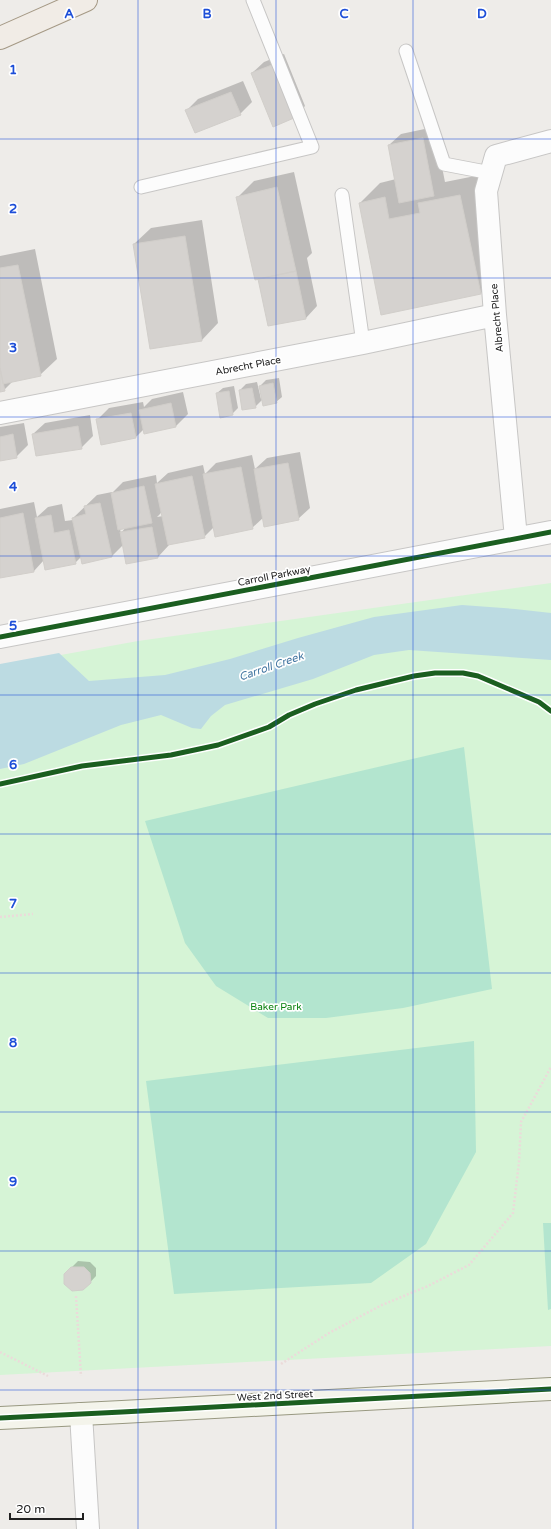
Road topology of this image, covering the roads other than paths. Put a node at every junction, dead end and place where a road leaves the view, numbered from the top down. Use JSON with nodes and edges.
{"nodes":[{"id":1,"x":86,"y":0,"type":"edge"},
{"id":2,"x":253,"y":0,"type":"edge"},
{"id":3,"x":0,"y":38,"type":"edge"},
{"id":4,"x":406,"y":51,"type":"dead end"},
{"id":5,"x":551,"y":141,"type":"edge"},
{"id":6,"x":491,"y":173,"type":"junction"},
{"id":7,"x":141,"y":187,"type":"dead end"},
{"id":8,"x":342,"y":195,"type":"dead end"},
{"id":9,"x":495,"y":315,"type":"junction"},
{"id":10,"x":363,"y":343,"type":"junction"},
{"id":11,"x":0,"y":413,"type":"edge"},
{"id":12,"x":551,"y":532,"type":"edge"},
{"id":13,"x":516,"y":538,"type":"junction"},
{"id":14,"x":0,"y":637,"type":"edge"},
{"id":15,"x":551,"y":1389,"type":"edge"},
{"id":16,"x":81,"y":1414,"type":"junction"},
{"id":17,"x":0,"y":1418,"type":"edge"},
{"id":18,"x":88,"y":1529,"type":"edge"}],
"edges":[{"from":1,"to":3,"type":"main road"},
{"from":2,"to":7,"type":"lane"},
{"from":4,"to":6,"type":"lane"},
{"from":5,"to":6,"type":"street","name":"Albrecht Place"},
{"from":6,"to":9,"type":"street","name":"Albrecht Place"},
{"from":8,"to":10,"type":"lane"},
{"from":9,"to":10,"type":"street","name":"Abrecht Place"},
{"from":9,"to":13,"type":"street","name":"Albrecht Place"},
{"from":10,"to":11,"type":"street","name":"Abrecht Place"},
{"from":12,"to":13,"type":"street","name":"Carroll Parkway"},
{"from":13,"to":14,"type":"street","name":"Carroll Parkway"},
{"from":15,"to":16,"type":"street","name":"West 2nd Street"},
{"from":16,"to":17,"type":"street","name":"West 2nd Street"},
{"from":16,"to":18,"type":"street"}]}
